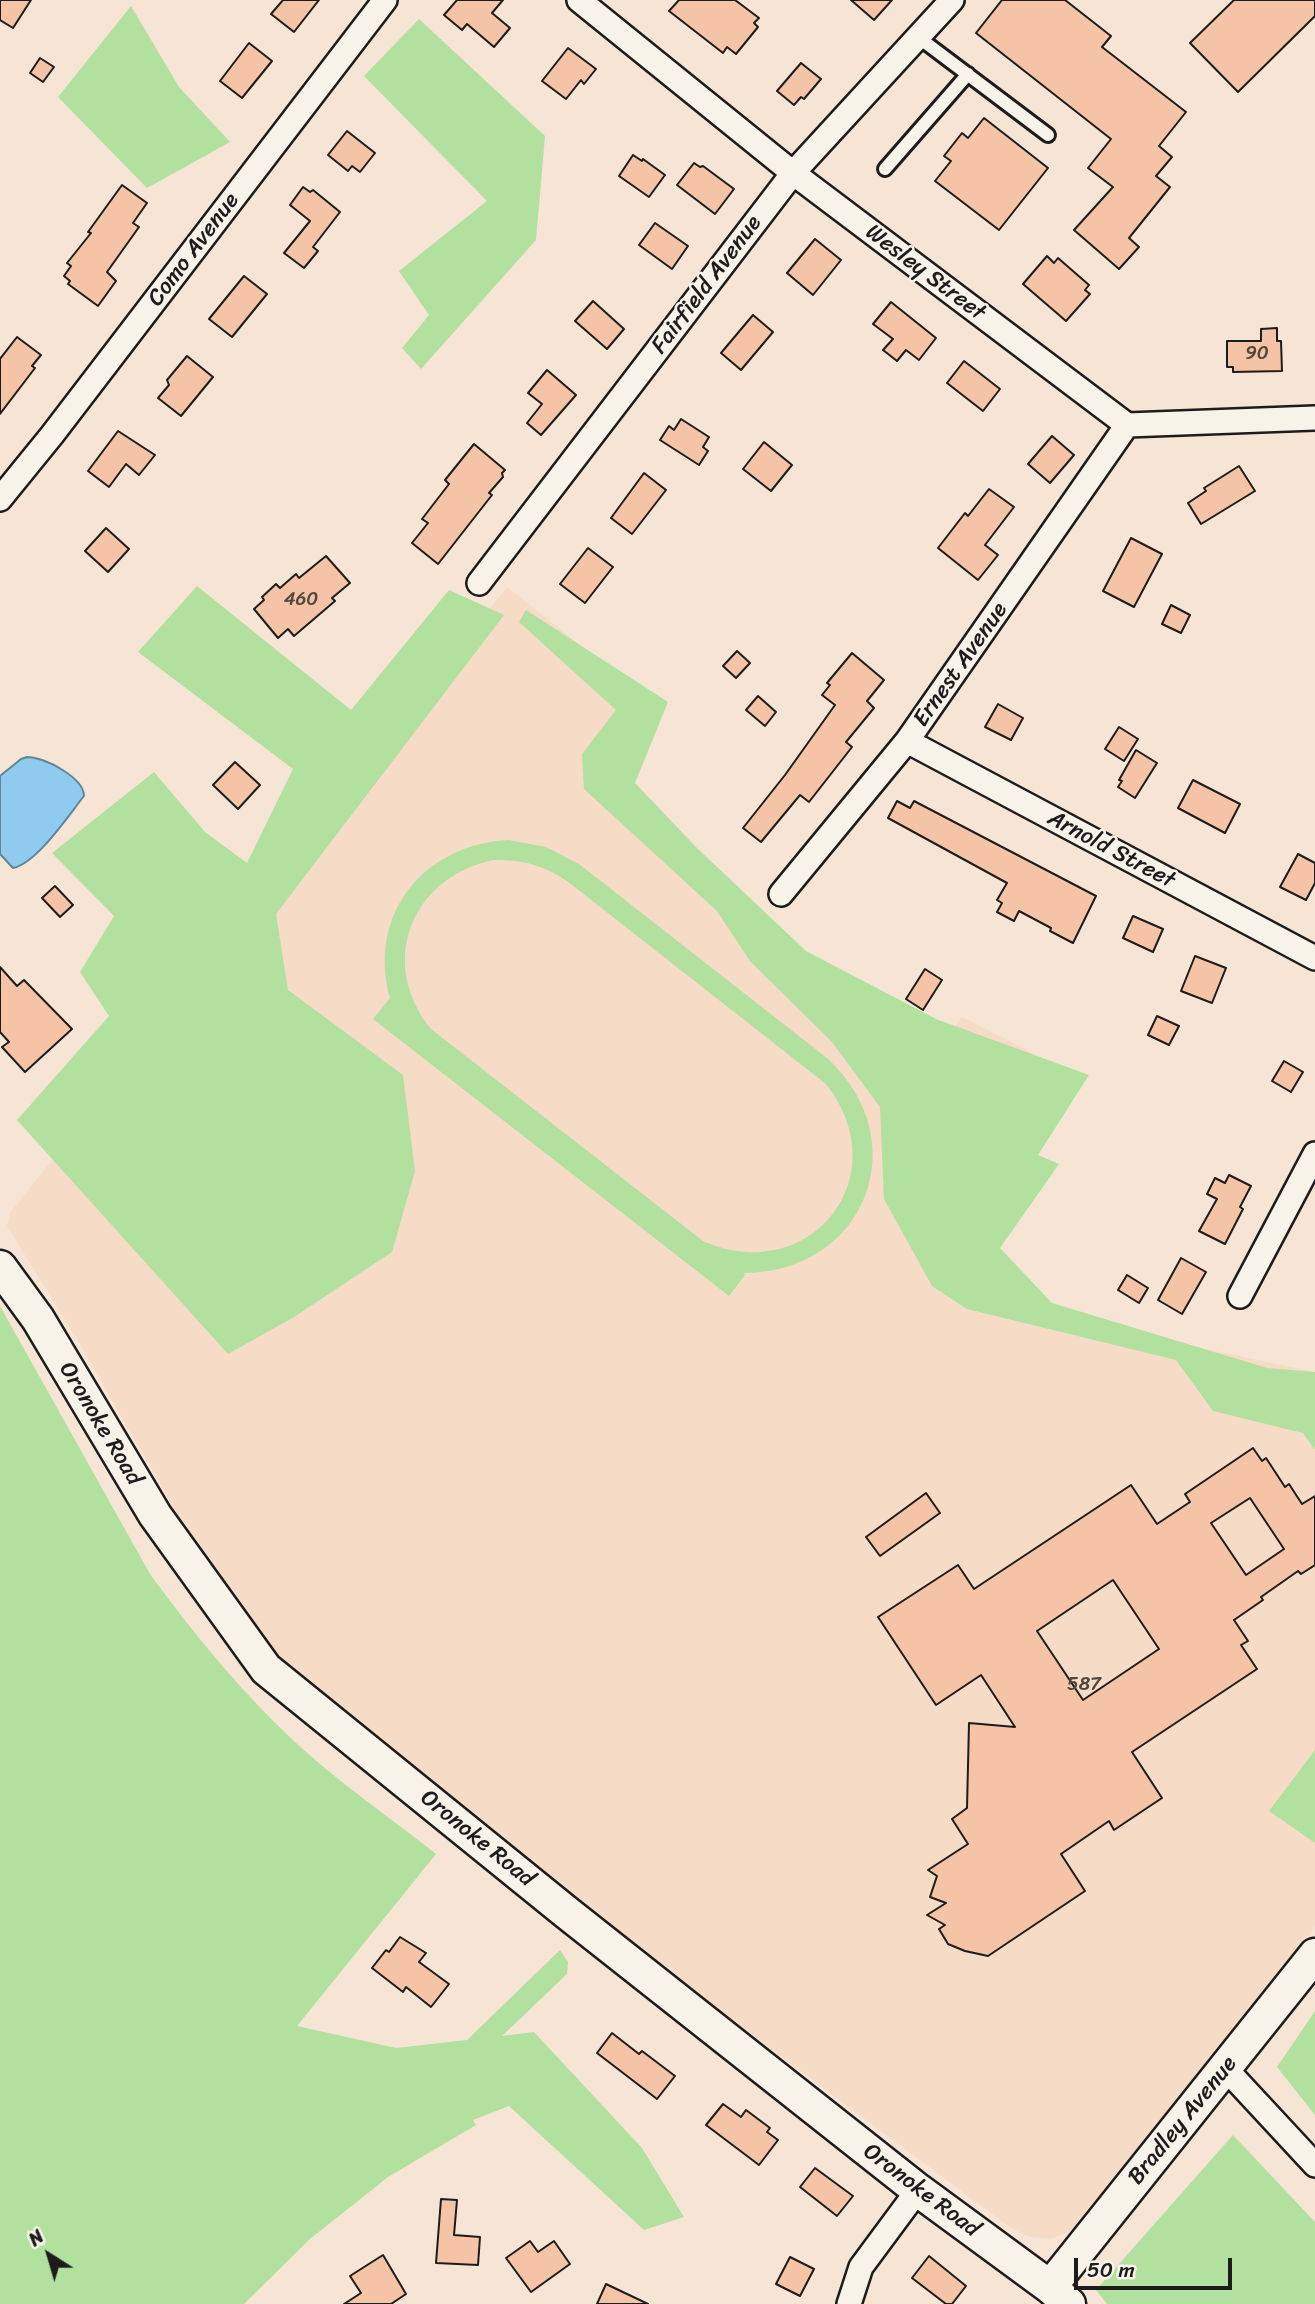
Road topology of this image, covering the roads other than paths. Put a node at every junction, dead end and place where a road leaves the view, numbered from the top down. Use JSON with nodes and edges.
{"nodes":[{"id":1,"x":385,"y":0,"type":"edge"},
{"id":2,"x":579,"y":0,"type":"edge"},
{"id":3,"x":952,"y":0,"type":"edge"},
{"id":4,"x":918,"y":37,"type":"junction"},
{"id":5,"x":968,"y":74,"type":"junction"},
{"id":6,"x":1048,"y":135,"type":"dead end"},
{"id":7,"x":884,"y":170,"type":"dead end"},
{"id":8,"x":793,"y":173,"type":"junction"},
{"id":9,"x":1315,"y":418,"type":"edge"},
{"id":10,"x":1127,"y":425,"type":"junction"},
{"id":11,"x":0,"y":499,"type":"edge"},
{"id":12,"x":479,"y":583,"type":"dead end"},
{"id":13,"x":907,"y":741,"type":"junction"},
{"id":14,"x":781,"y":894,"type":"dead end"},
{"id":15,"x":1315,"y":958,"type":"edge"},
{"id":16,"x":1315,"y":1154,"type":"edge"},
{"id":17,"x":0,"y":1267,"type":"edge"},
{"id":18,"x":1240,"y":1296,"type":"dead end"},
{"id":19,"x":1315,"y":1955,"type":"edge"},
{"id":20,"x":1225,"y":2068,"type":"junction"},
{"id":21,"x":1315,"y":2165,"type":"edge"},
{"id":22,"x":918,"y":2190,"type":"junction"},
{"id":23,"x":1059,"y":2296,"type":"edge"},
{"id":24,"x":849,"y":2304,"type":"edge"}],
"edges":[{"from":1,"to":11,"type":"street","name":"Como Avenue"},
{"from":2,"to":8,"type":"street","name":"Wesley Street"},
{"from":3,"to":4,"type":"street","name":"Fairfield Avenue"},
{"from":4,"to":5,"type":"lane"},
{"from":4,"to":8,"type":"street","name":"Fairfield Avenue"},
{"from":5,"to":6,"type":"lane"},
{"from":5,"to":7,"type":"lane"},
{"from":8,"to":10,"type":"street","name":"Wesley Street"},
{"from":8,"to":12,"type":"street","name":"Fairfield Avenue"},
{"from":9,"to":10,"type":"street"},
{"from":10,"to":13,"type":"street","name":"Ernest Avenue"},
{"from":13,"to":14,"type":"street","name":"Ernest Avenue"},
{"from":13,"to":15,"type":"street","name":"Arnold Street"},
{"from":16,"to":18,"type":"street"},
{"from":17,"to":22,"type":"street","name":"Oronoke Road"},
{"from":19,"to":20,"type":"street","name":"Bradley Avenue"},
{"from":20,"to":21,"type":"street"},
{"from":20,"to":23,"type":"street","name":"Bradley Avenue"},
{"from":22,"to":23,"type":"street","name":"Oronoke Road"},
{"from":22,"to":24,"type":"street"}]}
